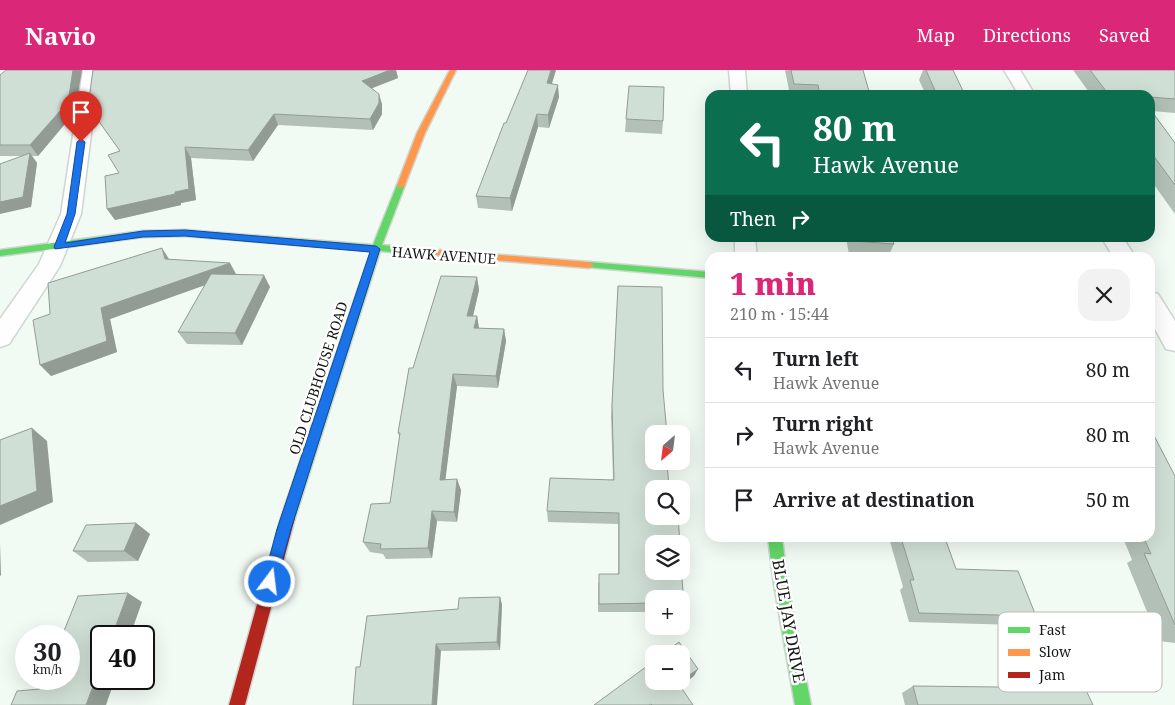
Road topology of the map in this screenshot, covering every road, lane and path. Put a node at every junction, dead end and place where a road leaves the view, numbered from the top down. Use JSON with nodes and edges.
{"nodes":[{"id":1,"x":92,"y":70,"type":"edge"},
{"id":2,"x":453,"y":70,"type":"edge"},
{"id":3,"x":737,"y":70,"type":"edge"},
{"id":4,"x":1012,"y":70,"type":"edge"},
{"id":5,"x":738,"y":90,"type":"edge"},
{"id":6,"x":1024,"y":90,"type":"edge"},
{"id":7,"x":59,"y":247,"type":"junction"},
{"id":8,"x":376,"y":249,"type":"junction"},
{"id":9,"x":0,"y":253,"type":"edge"},
{"id":10,"x":705,"y":275,"type":"edge"},
{"id":11,"x":1158,"y":308,"type":"edge"},
{"id":12,"x":0,"y":338,"type":"edge"},
{"id":13,"x":1175,"y":342,"type":"edge"},
{"id":14,"x":776,"y":542,"type":"edge"},
{"id":15,"x":237,"y":705,"type":"edge"},
{"id":16,"x":803,"y":705,"type":"edge"}],
"edges":[{"from":1,"to":7,"type":"street"},
{"from":2,"to":8,"type":"street","name":"OLD CLUBHOUSE ROAD"},
{"from":3,"to":5,"type":"street"},
{"from":4,"to":6,"type":"street"},
{"from":7,"to":8,"type":"street","name":"HAWK AVENUE"},
{"from":7,"to":9,"type":"street","name":"HAWK AVENUE"},
{"from":7,"to":12,"type":"street"},
{"from":8,"to":10,"type":"street","name":"HAWK AVENUE"},
{"from":8,"to":15,"type":"street","name":"OLD CLUBHOUSE ROAD"},
{"from":11,"to":13,"type":"street"},
{"from":14,"to":16,"type":"street","name":"BLUE JAY DRIVE"}]}
